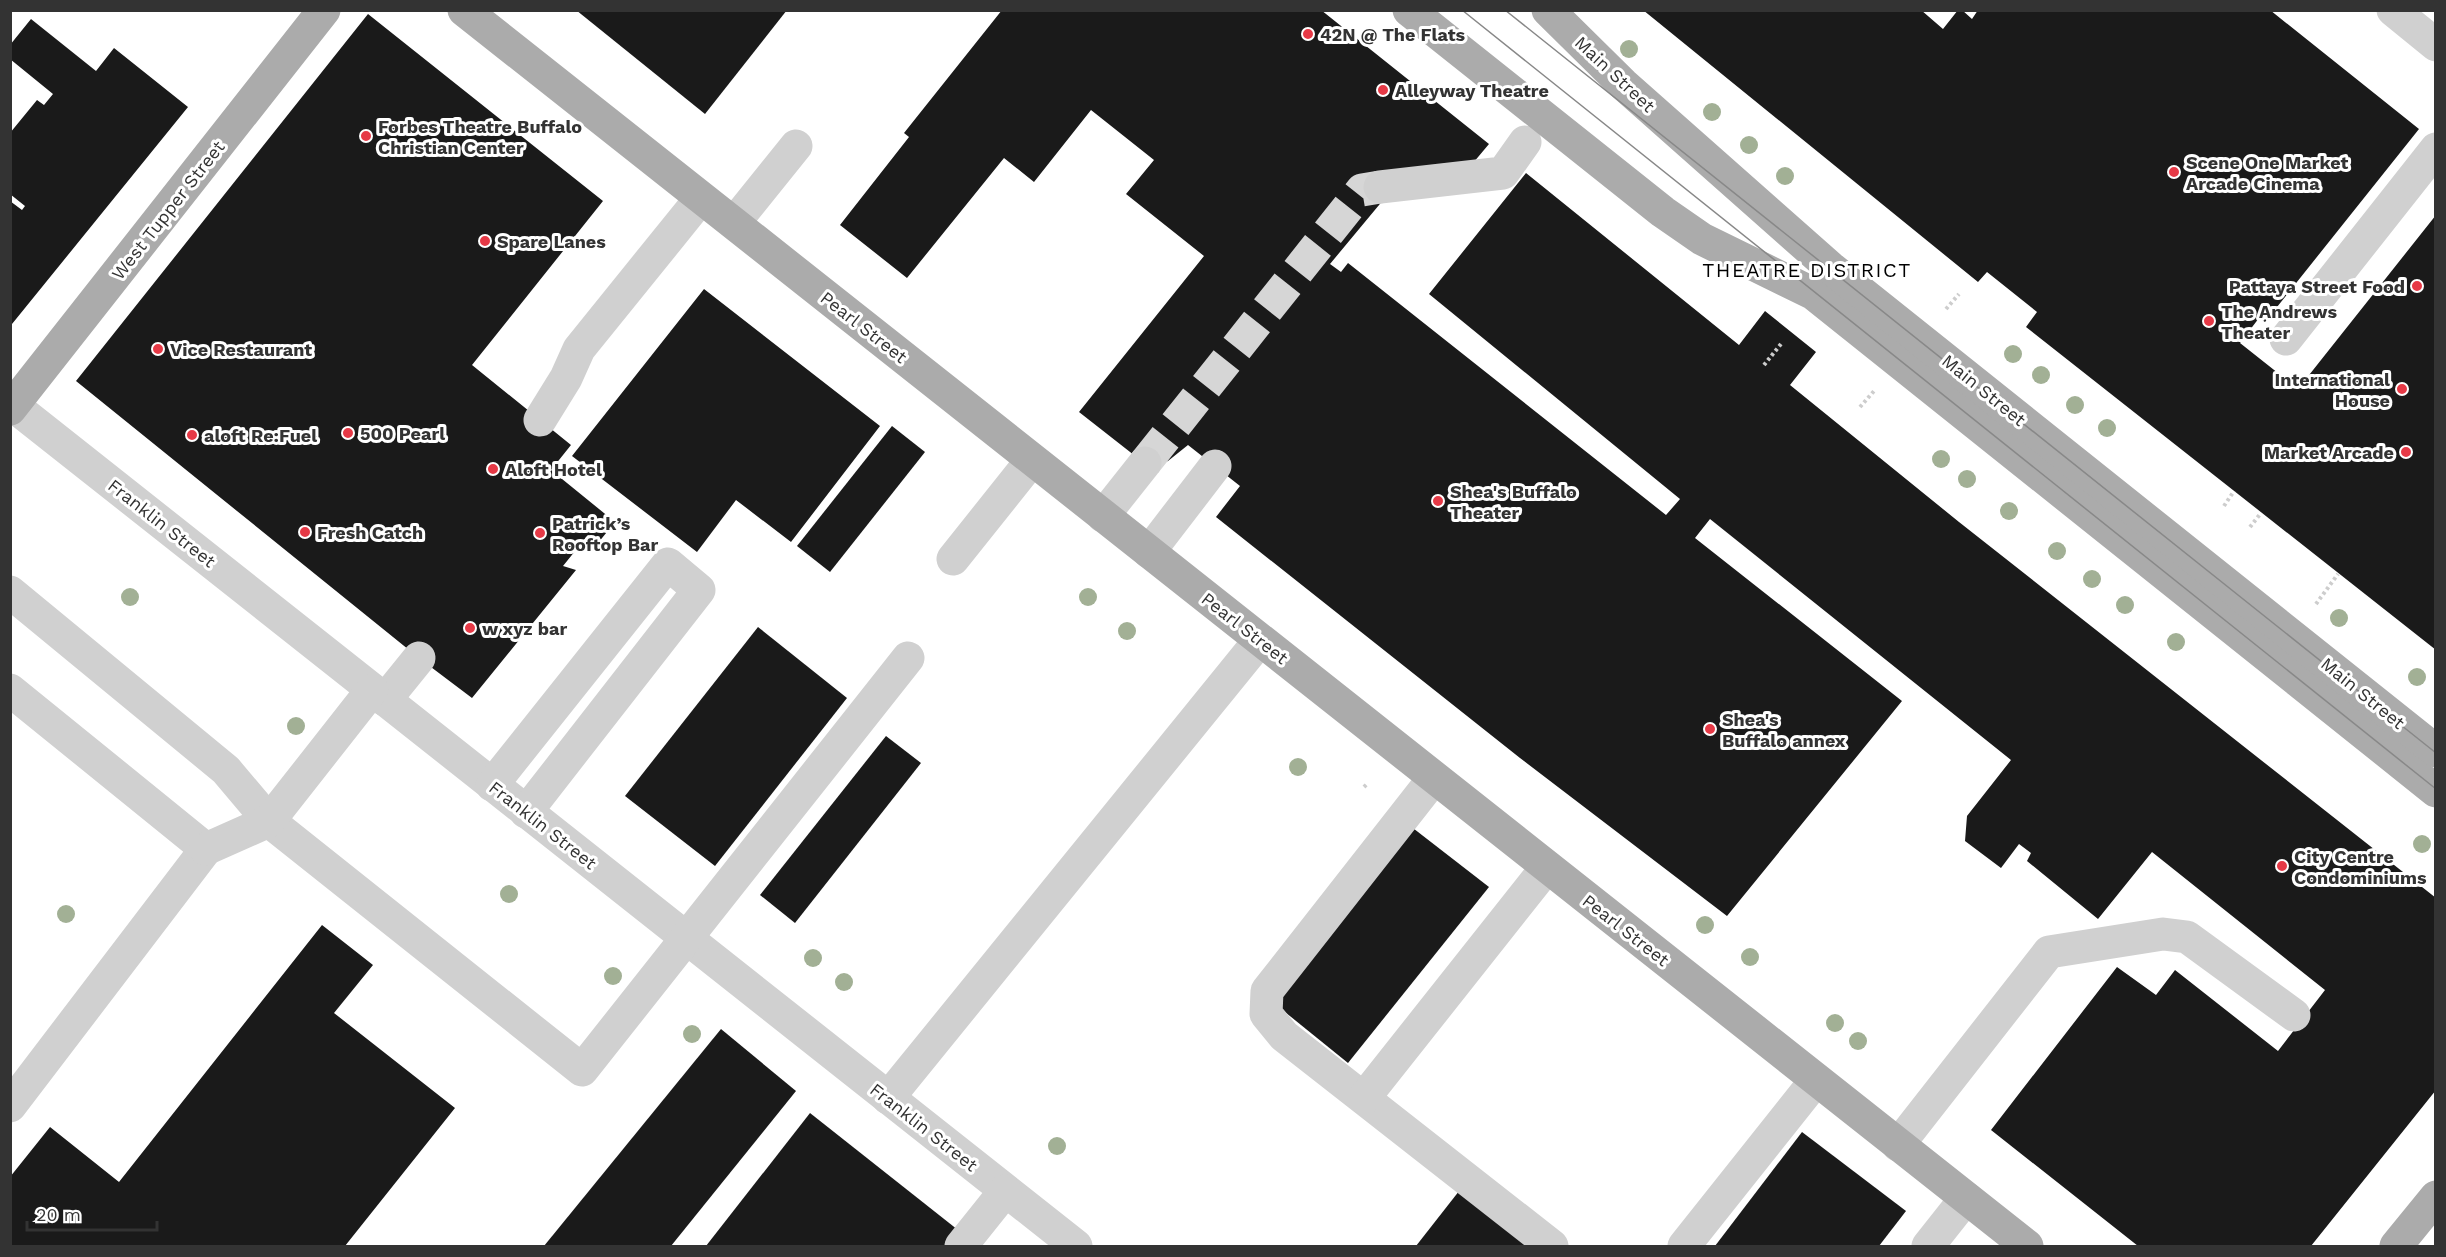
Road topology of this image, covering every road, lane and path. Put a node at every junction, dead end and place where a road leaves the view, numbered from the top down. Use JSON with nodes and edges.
{"nodes":[{"id":1,"x":324,"y":10,"type":"edge"},
{"id":2,"x":464,"y":10,"type":"edge"},
{"id":3,"x":1409,"y":10,"type":"edge"},
{"id":4,"x":1548,"y":10,"type":"edge"},
{"id":5,"x":2392,"y":10,"type":"edge"},
{"id":6,"x":2436,"y":45,"type":"edge"},
{"id":7,"x":1525,"y":142,"type":"dead end"},
{"id":8,"x":796,"y":146,"type":"dead end"},
{"id":9,"x":2436,"y":149,"type":"edge"},
{"id":10,"x":1380,"y":187,"type":"tunnel mouth"},
{"id":11,"x":702,"y":198,"type":"junction"},
{"id":12,"x":734,"y":223,"type":"junction"},
{"id":13,"x":2286,"y":339,"type":"dead end"},
{"id":14,"x":1781,"y":344,"type":"dead end"},
{"id":15,"x":1764,"y":365,"type":"dead end"},
{"id":16,"x":11,"y":406,"type":"edge"},
{"id":17,"x":540,"y":420,"type":"dead end"},
{"id":18,"x":1032,"y":459,"type":"junction"},
{"id":19,"x":1145,"y":463,"type":"tunnel mouth"},
{"id":20,"x":1215,"y":466,"type":"dead end"},
{"id":21,"x":2234,"y":491,"type":"dead end"},
{"id":22,"x":2224,"y":506,"type":"dead end"},
{"id":23,"x":2261,"y":513,"type":"dead end"},
{"id":24,"x":1103,"y":516,"type":"junction"},
{"id":25,"x":2250,"y":527,"type":"dead end"},
{"id":26,"x":1149,"y":552,"type":"junction"},
{"id":27,"x":953,"y":559,"type":"dead end"},
{"id":28,"x":10,"y":592,"type":"edge"},
{"id":29,"x":1260,"y":640,"type":"junction"},
{"id":30,"x":419,"y":658,"type":"dead end"},
{"id":31,"x":908,"y":658,"type":"dead end"},
{"id":32,"x":10,"y":690,"type":"edge"},
{"id":33,"x":379,"y":695,"type":"junction"},
{"id":34,"x":2436,"y":751,"type":"edge"},
{"id":35,"x":1434,"y":778,"type":"junction"},
{"id":36,"x":492,"y":785,"type":"junction"},
{"id":37,"x":2436,"y":791,"type":"edge"},
{"id":38,"x":526,"y":812,"type":"junction"},
{"id":39,"x":269,"y":821,"type":"junction"},
{"id":40,"x":206,"y":849,"type":"junction"},
{"id":41,"x":1547,"y":867,"type":"junction"},
{"id":42,"x":686,"y":938,"type":"junction"},
{"id":43,"x":2294,"y":1015,"type":"dead end"},
{"id":44,"x":1816,"y":1080,"type":"junction"},
{"id":45,"x":888,"y":1098,"type":"junction"},
{"id":46,"x":1364,"y":1098,"type":"junction"},
{"id":47,"x":10,"y":1106,"type":"edge"},
{"id":48,"x":1898,"y":1144,"type":"junction"},
{"id":49,"x":1005,"y":1191,"type":"junction"},
{"id":50,"x":2436,"y":1197,"type":"edge"},
{"id":51,"x":1966,"y":1198,"type":"junction"},
{"id":52,"x":1060,"y":1242,"type":"edge"},
{"id":53,"x":961,"y":1246,"type":"edge"},
{"id":54,"x":1552,"y":1246,"type":"edge"},
{"id":55,"x":1684,"y":1246,"type":"edge"},
{"id":56,"x":1928,"y":1246,"type":"edge"},
{"id":57,"x":2027,"y":1246,"type":"edge"},
{"id":58,"x":2396,"y":1246,"type":"edge"}],
"edges":[{"from":1,"to":16,"type":"main road","name":"West Tupper Street"},
{"from":2,"to":11,"type":"main road","name":"Pearl Street"},
{"from":3,"to":37,"type":"main road","name":"Main Street"},
{"from":4,"to":34,"type":"main road","name":"Main Street"},
{"from":5,"to":6,"type":"street"},
{"from":7,"to":10,"type":"street"},
{"from":8,"to":12,"type":"street"},
{"from":9,"to":13,"type":"street"},
{"from":11,"to":12,"type":"main road","name":"Pearl Street"},
{"from":11,"to":17,"type":"street"},
{"from":12,"to":18,"type":"main road","name":"Pearl Street"},
{"from":14,"to":15,"type":"path"},
{"from":16,"to":33,"type":"street","name":"Franklin Street"},
{"from":18,"to":24,"type":"main road","name":"Pearl Street"},
{"from":18,"to":27,"type":"street"},
{"from":19,"to":24,"type":"street"},
{"from":20,"to":26,"type":"street"},
{"from":21,"to":22,"type":"path"},
{"from":23,"to":25,"type":"path"},
{"from":24,"to":26,"type":"main road","name":"Pearl Street"},
{"from":26,"to":29,"type":"main road","name":"Pearl Street"},
{"from":28,"to":39,"type":"street"},
{"from":29,"to":35,"type":"main road","name":"Pearl Street"},
{"from":29,"to":45,"type":"street"},
{"from":30,"to":33,"type":"street"},
{"from":31,"to":42,"type":"street"},
{"from":32,"to":40,"type":"street"},
{"from":33,"to":36,"type":"street","name":"Franklin Street"},
{"from":33,"to":39,"type":"street"},
{"from":35,"to":41,"type":"main road","name":"Pearl Street"},
{"from":35,"to":46,"type":"street"},
{"from":36,"to":38,"type":"street","name":"Franklin Street"},
{"from":36,"to":38,"type":"street"},
{"from":38,"to":42,"type":"street","name":"Franklin Street"},
{"from":39,"to":40,"type":"street"},
{"from":39,"to":42,"type":"street"},
{"from":40,"to":47,"type":"street"},
{"from":41,"to":44,"type":"main road","name":"Pearl Street"},
{"from":41,"to":46,"type":"street"},
{"from":42,"to":45,"type":"street","name":"Franklin Street"},
{"from":43,"to":48,"type":"street"},
{"from":44,"to":48,"type":"main road","name":"Pearl Street"},
{"from":44,"to":55,"type":"street"},
{"from":45,"to":49,"type":"street","name":"Franklin Street"},
{"from":46,"to":54,"type":"street"},
{"from":48,"to":51,"type":"main road","name":"Pearl Street"},
{"from":49,"to":52,"type":"street","name":"Franklin Street"},
{"from":49,"to":53,"type":"street"},
{"from":50,"to":58,"type":"main road"},
{"from":51,"to":56,"type":"street"},
{"from":51,"to":57,"type":"main road","name":"Pearl Street"}]}
